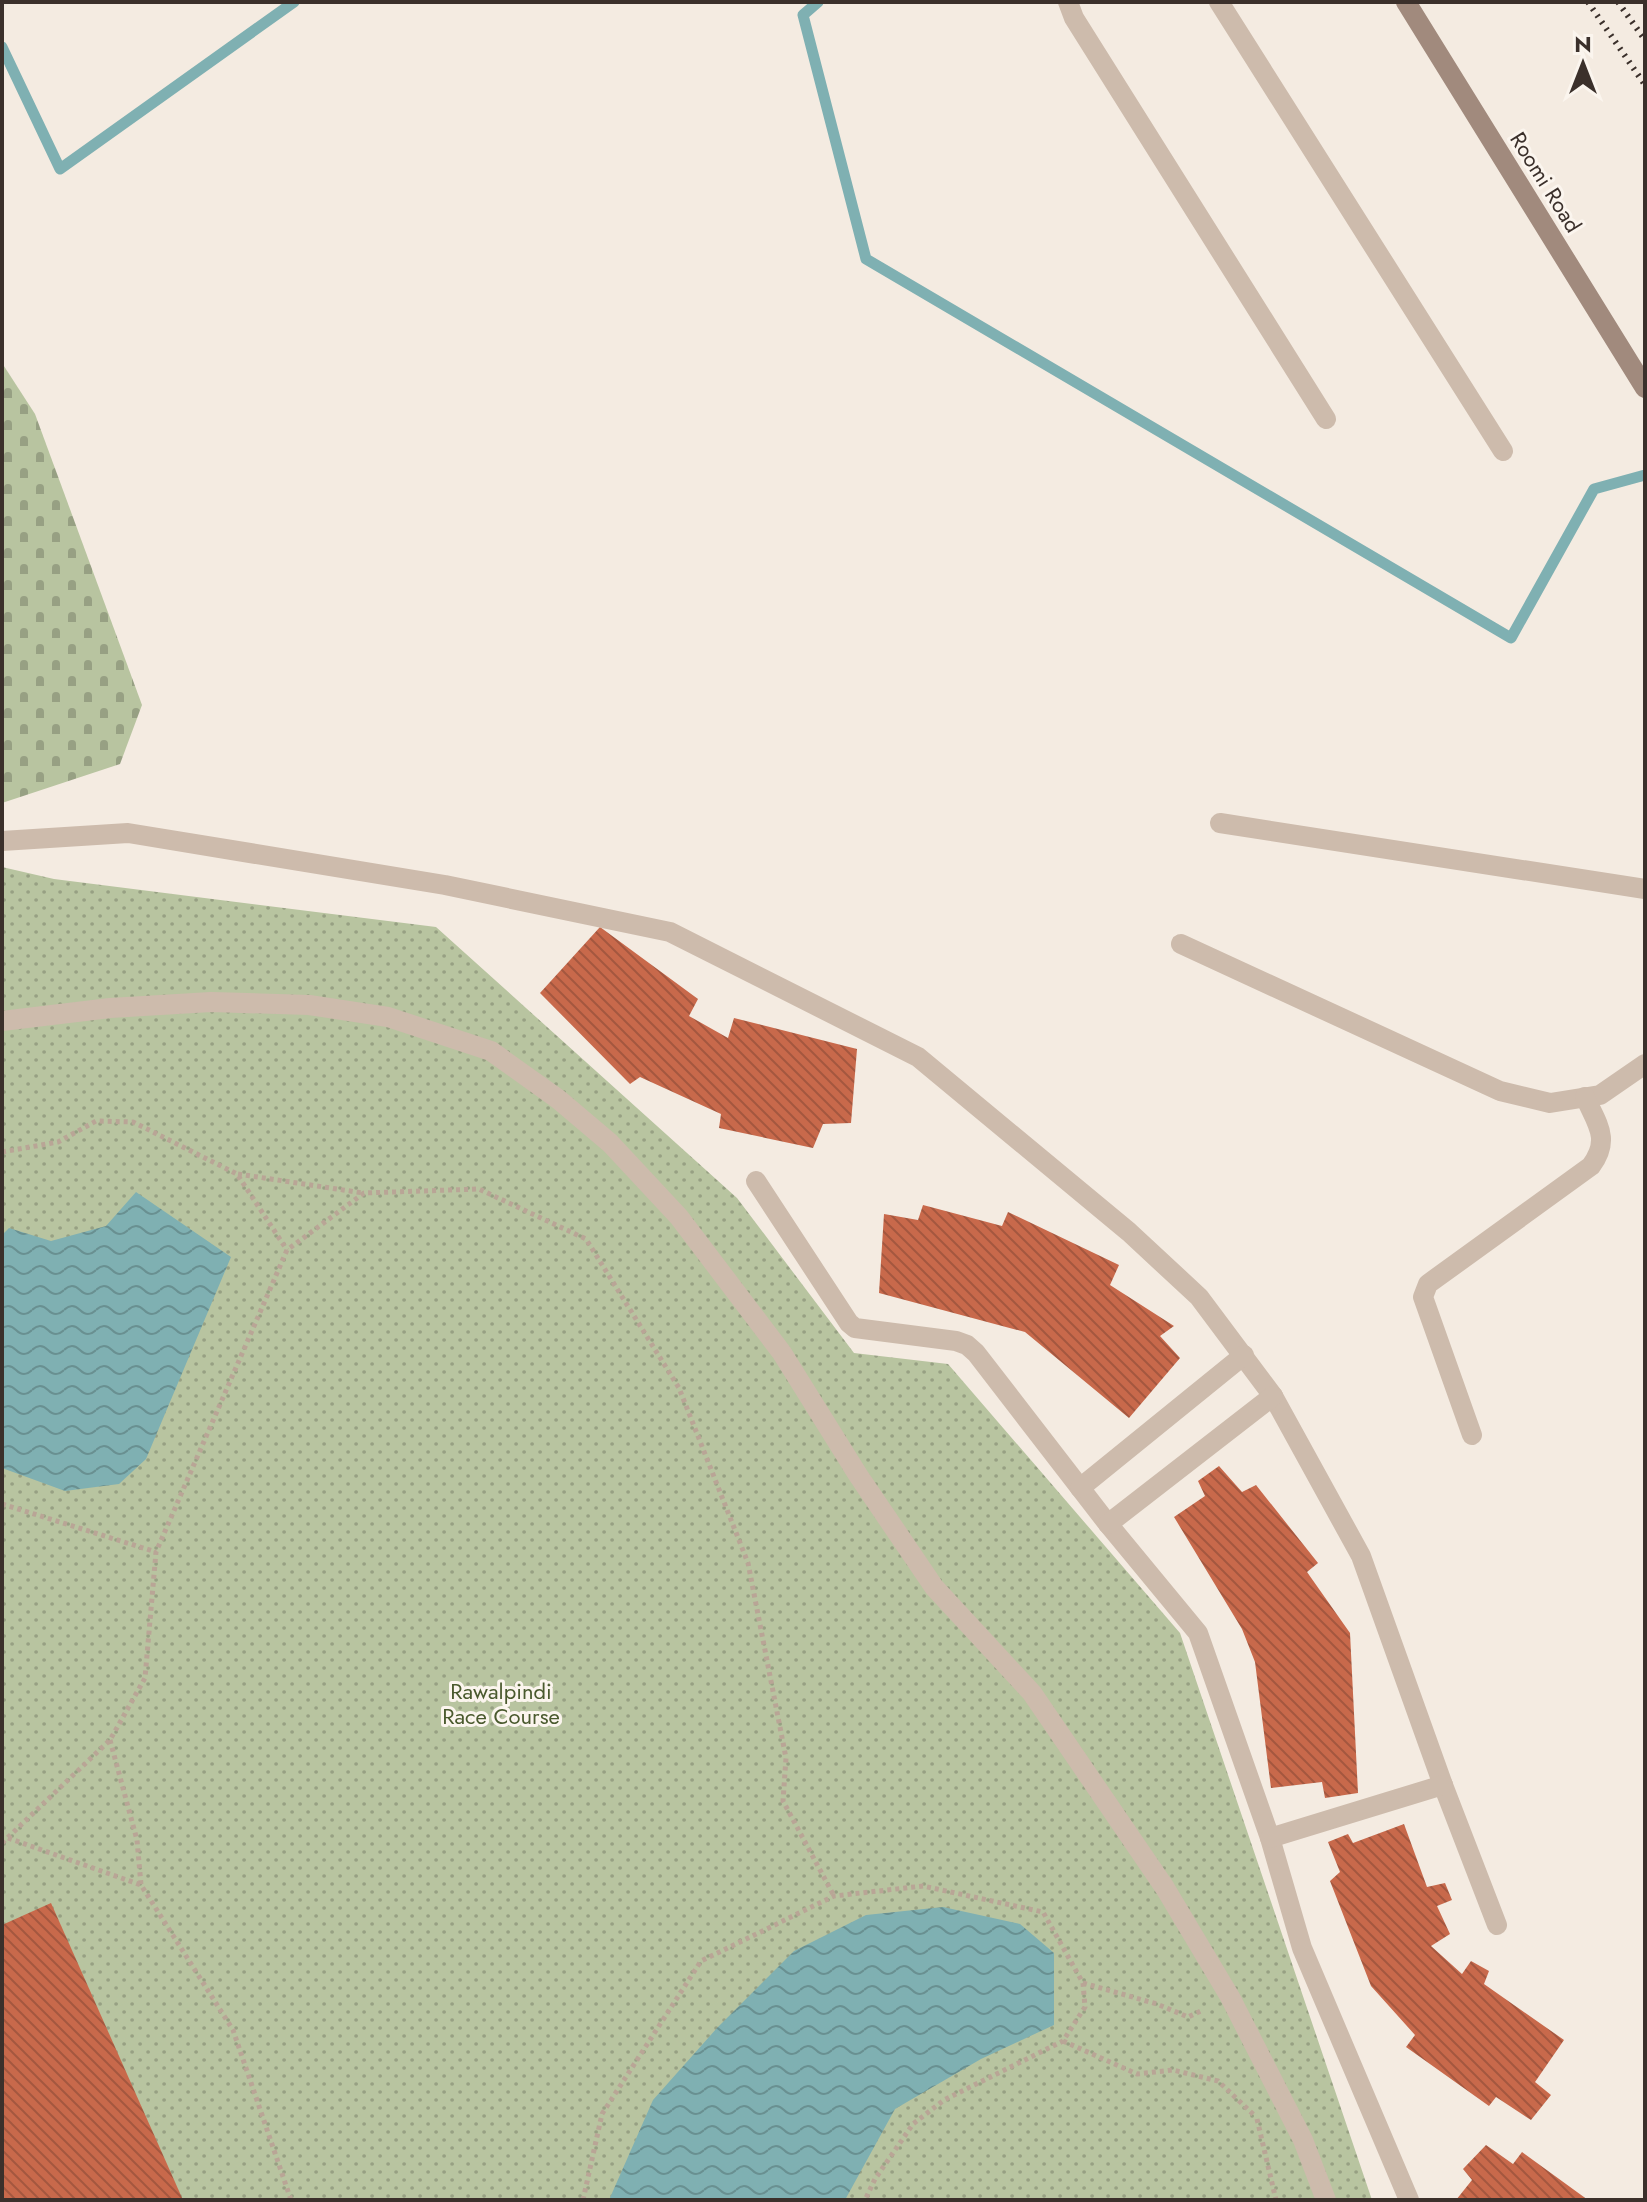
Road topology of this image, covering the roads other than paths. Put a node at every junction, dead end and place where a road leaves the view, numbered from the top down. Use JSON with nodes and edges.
{"nodes":[{"id":1,"x":1068,"y":2,"type":"edge"},
{"id":2,"x":1219,"y":2,"type":"edge"},
{"id":3,"x":1406,"y":2,"type":"edge"},
{"id":4,"x":1645,"y":388,"type":"edge"},
{"id":5,"x":1326,"y":419,"type":"dead end"},
{"id":6,"x":1503,"y":451,"type":"dead end"},
{"id":7,"x":1220,"y":823,"type":"dead end"},
{"id":8,"x":2,"y":841,"type":"edge"},
{"id":9,"x":1645,"y":889,"type":"edge"},
{"id":10,"x":1181,"y":944,"type":"dead end"},
{"id":11,"x":2,"y":1021,"type":"edge"},
{"id":12,"x":1645,"y":1064,"type":"edge"},
{"id":13,"x":1585,"y":1097,"type":"junction"},
{"id":14,"x":756,"y":1181,"type":"dead end"},
{"id":15,"x":1244,"y":1355,"type":"junction"},
{"id":16,"x":1273,"y":1396,"type":"junction"},
{"id":17,"x":1472,"y":1435,"type":"dead end"},
{"id":18,"x":1080,"y":1488,"type":"junction"},
{"id":19,"x":1108,"y":1524,"type":"junction"},
{"id":20,"x":1443,"y":1785,"type":"junction"},
{"id":21,"x":1270,"y":1838,"type":"junction"},
{"id":22,"x":1497,"y":1925,"type":"dead end"},
{"id":23,"x":1326,"y":2200,"type":"edge"},
{"id":24,"x":1409,"y":2200,"type":"edge"}],
"edges":[{"from":1,"to":5,"type":"street"},
{"from":2,"to":6,"type":"street"},
{"from":3,"to":4,"type":"street","name":"Roomi Road"},
{"from":7,"to":9,"type":"street"},
{"from":8,"to":15,"type":"street"},
{"from":10,"to":13,"type":"street"},
{"from":11,"to":23,"type":"street"},
{"from":12,"to":13,"type":"street"},
{"from":13,"to":17,"type":"street"},
{"from":14,"to":18,"type":"street"},
{"from":15,"to":16,"type":"street"},
{"from":15,"to":18,"type":"street"},
{"from":16,"to":19,"type":"street"},
{"from":16,"to":20,"type":"street"},
{"from":18,"to":19,"type":"street"},
{"from":19,"to":21,"type":"street"},
{"from":20,"to":21,"type":"street"},
{"from":20,"to":22,"type":"street"},
{"from":21,"to":24,"type":"street"}]}
